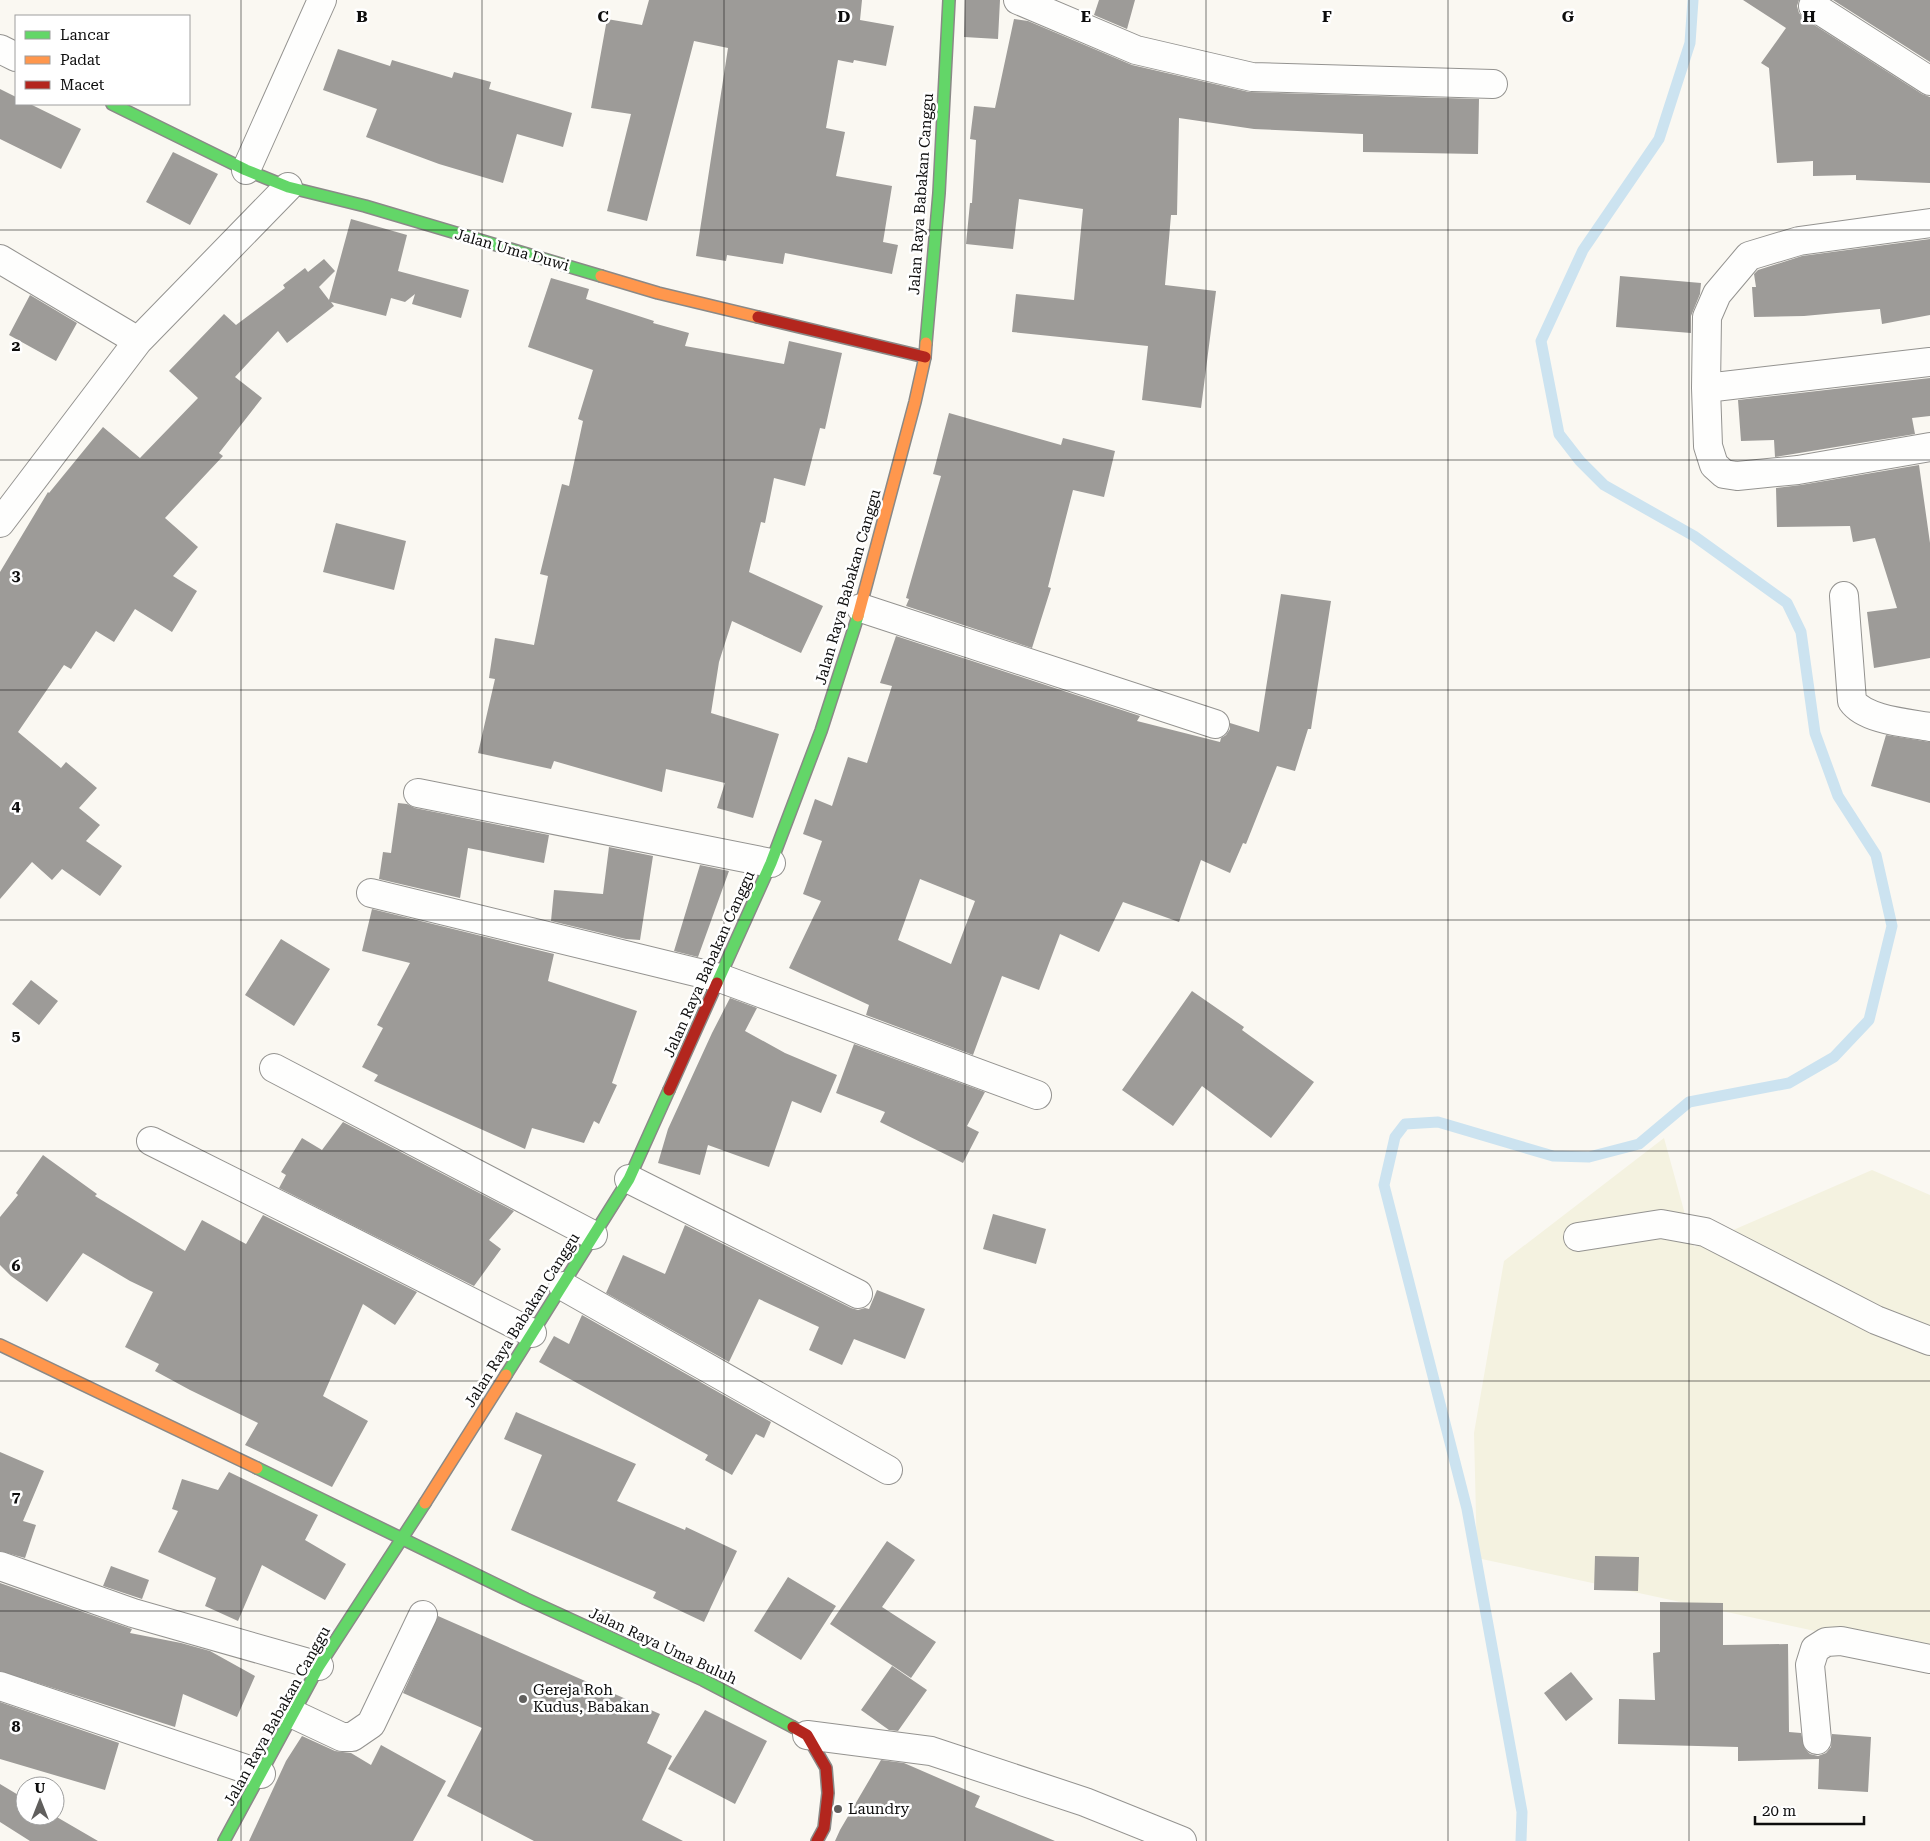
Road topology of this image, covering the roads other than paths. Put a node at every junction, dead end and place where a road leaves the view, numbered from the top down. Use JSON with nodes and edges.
{"nodes":[{"id":1,"x":322,"y":0,"type":"edge"},
{"id":2,"x":950,"y":0,"type":"edge"},
{"id":3,"x":1018,"y":0,"type":"edge"},
{"id":4,"x":1813,"y":6,"type":"dead end"},
{"id":5,"x":0,"y":49,"type":"edge"},
{"id":6,"x":15,"y":56,"type":"edge"},
{"id":7,"x":1930,"y":81,"type":"edge"},
{"id":8,"x":1493,"y":84,"type":"dead end"},
{"id":9,"x":114,"y":105,"type":"edge"},
{"id":10,"x":246,"y":170,"type":"junction"},
{"id":11,"x":288,"y":187,"type":"junction"},
{"id":12,"x":1930,"y":223,"type":"edge"},
{"id":13,"x":0,"y":259,"type":"edge"},
{"id":14,"x":138,"y":341,"type":"junction"},
{"id":15,"x":925,"y":357,"type":"junction"},
{"id":16,"x":1930,"y":362,"type":"edge"},
{"id":17,"x":1706,"y":388,"type":"junction"},
{"id":18,"x":1930,"y":447,"type":"edge"},
{"id":19,"x":0,"y":523,"type":"edge"},
{"id":20,"x":1844,"y":596,"type":"dead end"},
{"id":21,"x":861,"y":608,"type":"junction"},
{"id":22,"x":1215,"y":724,"type":"dead end"},
{"id":23,"x":1930,"y":726,"type":"edge"},
{"id":24,"x":418,"y":793,"type":"dead end"},
{"id":25,"x":771,"y":863,"type":"junction"},
{"id":26,"x":371,"y":893,"type":"dead end"},
{"id":27,"x":720,"y":978,"type":"junction"},
{"id":28,"x":274,"y":1068,"type":"dead end"},
{"id":29,"x":1037,"y":1095,"type":"dead end"},
{"id":30,"x":151,"y":1141,"type":"dead end"},
{"id":31,"x":629,"y":1179,"type":"junction"},
{"id":32,"x":593,"y":1235,"type":"junction"},
{"id":33,"x":1578,"y":1236,"type":"dead end"},
{"id":34,"x":563,"y":1286,"type":"junction"},
{"id":35,"x":858,"y":1294,"type":"dead end"},
{"id":36,"x":532,"y":1334,"type":"junction"},
{"id":37,"x":1930,"y":1341,"type":"edge"},
{"id":38,"x":0,"y":1345,"type":"edge"},
{"id":39,"x":888,"y":1470,"type":"dead end"},
{"id":40,"x":403,"y":1538,"type":"junction"},
{"id":41,"x":0,"y":1566,"type":"edge"},
{"id":42,"x":423,"y":1615,"type":"dead end"},
{"id":43,"x":1930,"y":1660,"type":"edge"},
{"id":44,"x":319,"y":1666,"type":"junction"},
{"id":45,"x":0,"y":1686,"type":"edge"},
{"id":46,"x":293,"y":1714,"type":"junction"},
{"id":47,"x":807,"y":1735,"type":"junction"},
{"id":48,"x":1818,"y":1740,"type":"dead end"},
{"id":49,"x":261,"y":1774,"type":"junction"},
{"id":50,"x":224,"y":1841,"type":"edge"},
{"id":51,"x":818,"y":1841,"type":"edge"},
{"id":52,"x":1182,"y":1841,"type":"edge"}],
"edges":[{"from":1,"to":10,"type":"street"},
{"from":2,"to":15,"type":"street","name":"Jalan Raya Babakan Canggu"},
{"from":3,"to":8,"type":"street"},
{"from":4,"to":7,"type":"street"},
{"from":5,"to":6,"type":"street"},
{"from":9,"to":10,"type":"street","name":"Jalan Uma Duwi"},
{"from":10,"to":11,"type":"street","name":"Jalan Uma Duwi"},
{"from":11,"to":14,"type":"street"},
{"from":11,"to":15,"type":"street","name":"Jalan Uma Duwi"},
{"from":12,"to":17,"type":"street"},
{"from":13,"to":14,"type":"street"},
{"from":14,"to":19,"type":"street"},
{"from":15,"to":21,"type":"street","name":"Jalan Raya Babakan Canggu"},
{"from":16,"to":17,"type":"street"},
{"from":17,"to":18,"type":"street"},
{"from":20,"to":23,"type":"street"},
{"from":21,"to":22,"type":"street"},
{"from":21,"to":25,"type":"street","name":"Jalan Raya Babakan Canggu"},
{"from":24,"to":25,"type":"street"},
{"from":25,"to":27,"type":"street","name":"Jalan Raya Babakan Canggu"},
{"from":26,"to":27,"type":"street"},
{"from":27,"to":29,"type":"street"},
{"from":27,"to":31,"type":"street","name":"Jalan Raya Babakan Canggu"},
{"from":28,"to":32,"type":"street"},
{"from":30,"to":36,"type":"street"},
{"from":31,"to":32,"type":"street","name":"Jalan Raya Babakan Canggu"},
{"from":31,"to":35,"type":"street"},
{"from":32,"to":34,"type":"street","name":"Jalan Raya Babakan Canggu"},
{"from":33,"to":37,"type":"street"},
{"from":34,"to":36,"type":"street","name":"Jalan Raya Babakan Canggu"},
{"from":34,"to":39,"type":"street"},
{"from":36,"to":40,"type":"street","name":"Jalan Raya Babakan Canggu"},
{"from":38,"to":40,"type":"street","name":"Jalan Raya Uma Buluh"},
{"from":40,"to":44,"type":"street","name":"Jalan Raya Babakan Canggu"},
{"from":40,"to":47,"type":"street","name":"Jalan Raya Uma Buluh"},
{"from":41,"to":44,"type":"street"},
{"from":42,"to":46,"type":"street"},
{"from":43,"to":48,"type":"street"},
{"from":44,"to":46,"type":"street","name":"Jalan Raya Babakan Canggu"},
{"from":45,"to":49,"type":"street"},
{"from":46,"to":49,"type":"street","name":"Jalan Raya Babakan Canggu"},
{"from":47,"to":51,"type":"street"},
{"from":47,"to":52,"type":"street"},
{"from":49,"to":50,"type":"street","name":"Jalan Raya Babakan Canggu"}]}
